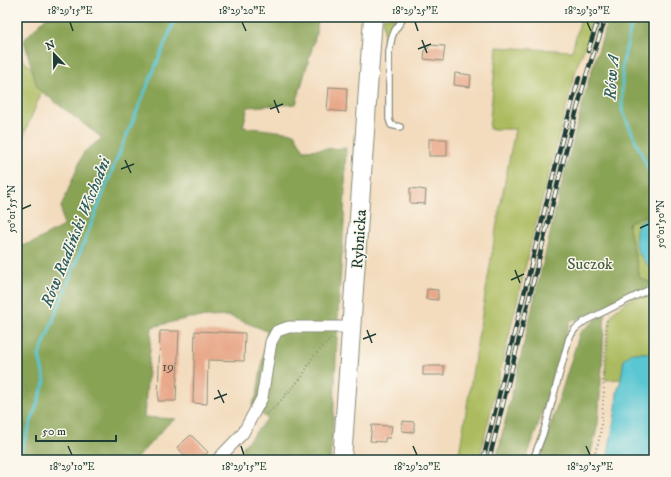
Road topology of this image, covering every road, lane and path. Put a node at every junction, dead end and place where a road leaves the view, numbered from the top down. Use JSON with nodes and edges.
{"nodes":[{"id":1,"x":374,"y":17,"type":"edge"},
{"id":2,"x":402,"y":17,"type":"edge"},
{"id":3,"x":400,"y":127,"type":"dead end"},
{"id":4,"x":654,"y":287,"type":"edge"},
{"id":5,"x":607,"y":317,"type":"dead end"},
{"id":6,"x":352,"y":327,"type":"junction"},
{"id":7,"x":333,"y":336,"type":"dead end"},
{"id":8,"x":17,"y":376,"type":"edge"},
{"id":9,"x":265,"y":414,"type":"dead end"},
{"id":10,"x":17,"y":418,"type":"edge"},
{"id":11,"x":217,"y":460,"type":"edge"},
{"id":12,"x":342,"y":460,"type":"edge"},
{"id":13,"x":533,"y":460,"type":"edge"},
{"id":14,"x":593,"y":460,"type":"edge"}],
"edges":[{"from":1,"to":6,"type":"main road","name":"Rybnicka"},
{"from":2,"to":3,"type":"lane"},
{"from":4,"to":13,"type":"lane"},
{"from":5,"to":14,"type":"path"},
{"from":6,"to":11,"type":"street"},
{"from":6,"to":12,"type":"main road","name":"Rybnicka"},
{"from":7,"to":9,"type":"path"},
{"from":8,"to":10,"type":"path"}]}
